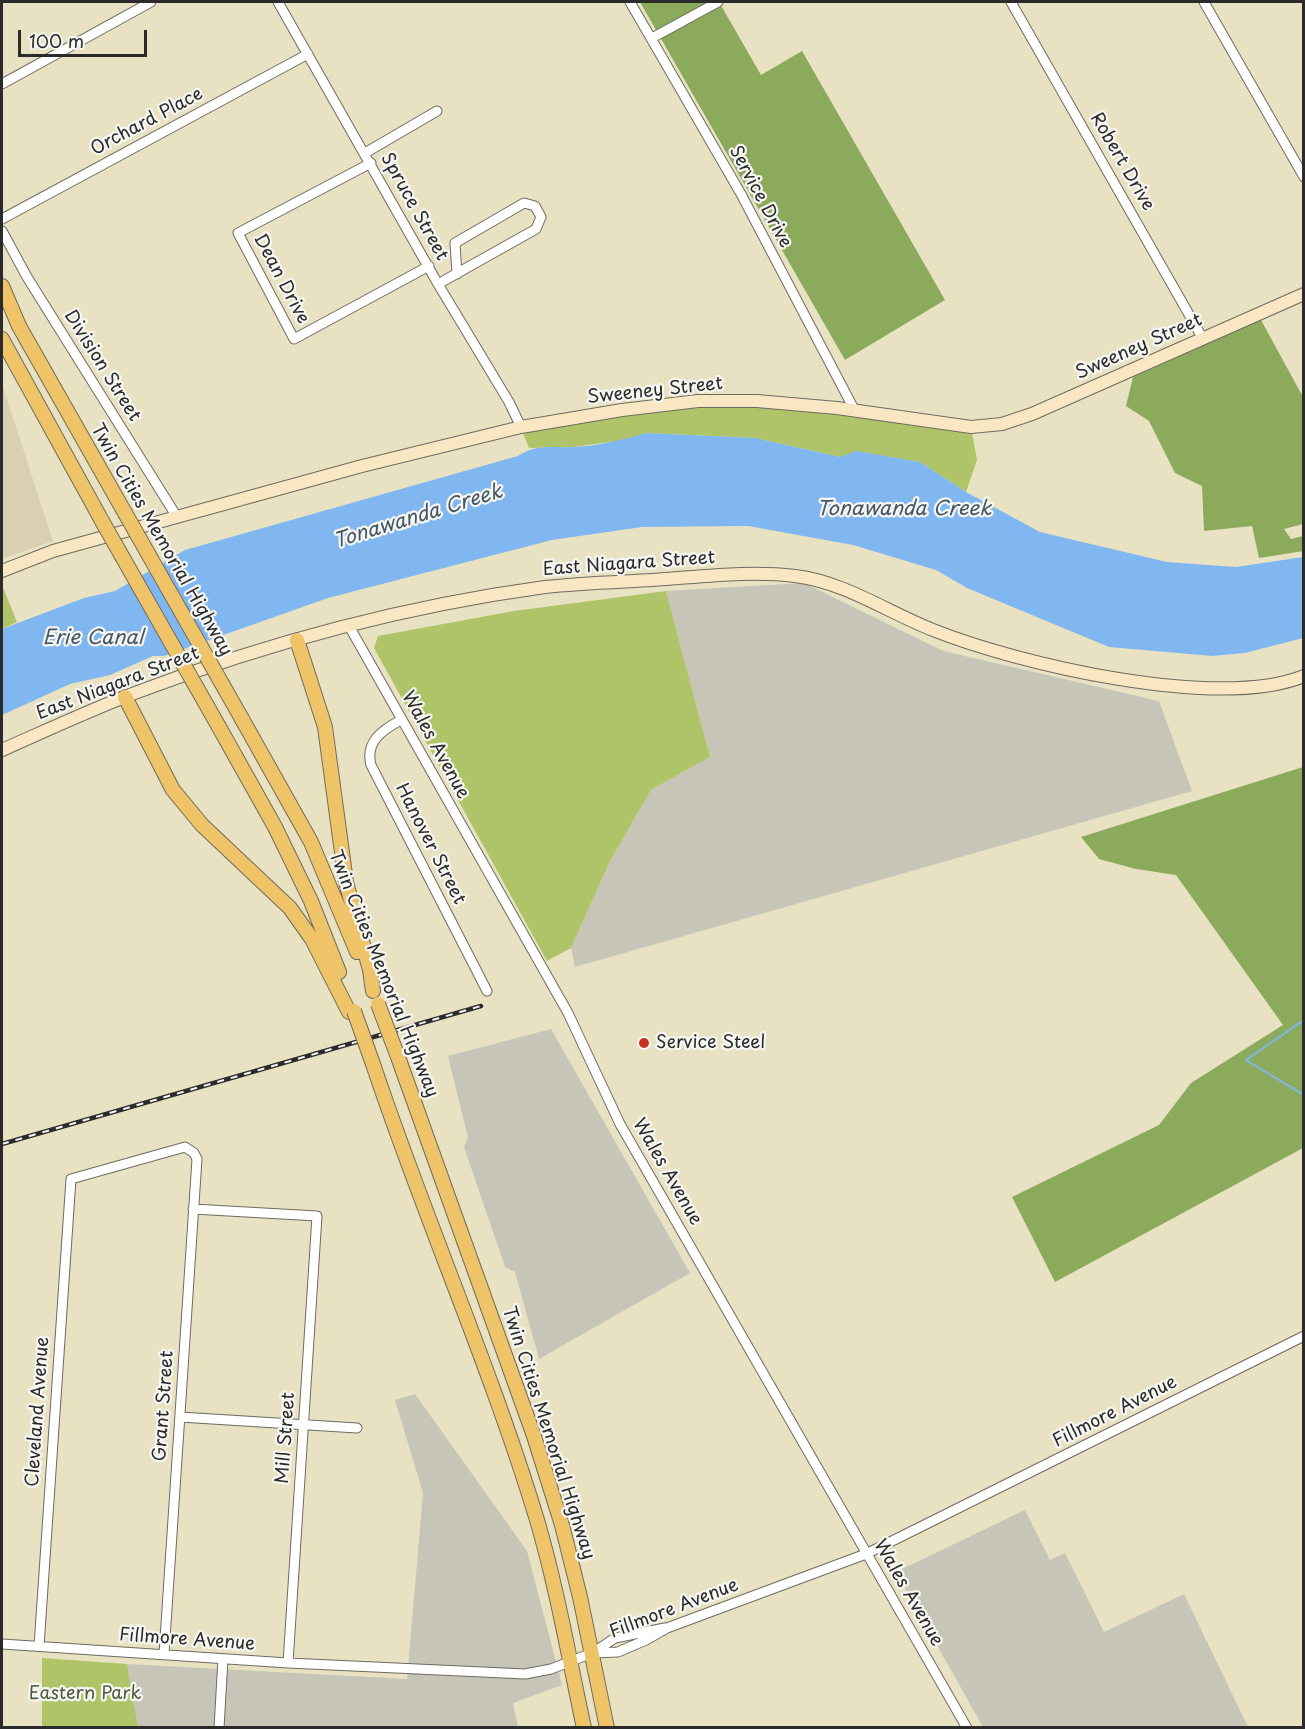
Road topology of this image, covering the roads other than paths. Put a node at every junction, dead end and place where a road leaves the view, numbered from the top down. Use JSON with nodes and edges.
{"nodes":[{"id":1,"x":151,"y":2,"type":"edge"},
{"id":2,"x":278,"y":2,"type":"edge"},
{"id":3,"x":630,"y":2,"type":"edge"},
{"id":4,"x":718,"y":2,"type":"edge"},
{"id":5,"x":1011,"y":2,"type":"edge"},
{"id":6,"x":1204,"y":2,"type":"edge"},
{"id":7,"x":652,"y":38,"type":"junction"},
{"id":8,"x":308,"y":54,"type":"junction"},
{"id":9,"x":2,"y":84,"type":"edge"},
{"id":10,"x":437,"y":111,"type":"dead end"},
{"id":11,"x":365,"y":153,"type":"junction"},
{"id":12,"x":371,"y":163,"type":"junction"},
{"id":13,"x":1304,"y":177,"type":"edge"},
{"id":14,"x":2,"y":219,"type":"edge"},
{"id":15,"x":2,"y":231,"type":"edge"},
{"id":16,"x":429,"y":266,"type":"junction"},
{"id":17,"x":457,"y":274,"type":"junction"},
{"id":18,"x":438,"y":284,"type":"junction"},
{"id":19,"x":2,"y":286,"type":"edge"},
{"id":20,"x":1304,"y":294,"type":"edge"},
{"id":21,"x":2,"y":339,"type":"edge"},
{"id":22,"x":1203,"y":339,"type":"junction"},
{"id":23,"x":855,"y":411,"type":"junction"},
{"id":24,"x":521,"y":428,"type":"junction"},
{"id":25,"x":177,"y":516,"type":"junction"},
{"id":26,"x":2,"y":571,"type":"edge"},
{"id":27,"x":349,"y":626,"type":"junction"},
{"id":28,"x":297,"y":640,"type":"junction"},
{"id":29,"x":1304,"y":676,"type":"edge"},
{"id":30,"x":124,"y":697,"type":"junction"},
{"id":31,"x":401,"y":720,"type":"junction"},
{"id":32,"x":2,"y":750,"type":"edge"},
{"id":33,"x":373,"y":991,"type":"junction"},
{"id":34,"x":487,"y":992,"type":"dead end"},
{"id":35,"x":352,"y":1012,"type":"junction"},
{"id":36,"x":197,"y":1159,"type":"joint"},
{"id":37,"x":193,"y":1209,"type":"junction"},
{"id":38,"x":1304,"y":1336,"type":"edge"},
{"id":39,"x":180,"y":1417,"type":"junction"},
{"id":40,"x":303,"y":1425,"type":"junction"},
{"id":41,"x":357,"y":1428,"type":"dead end"},
{"id":42,"x":866,"y":1554,"type":"junction"},
{"id":43,"x":2,"y":1644,"type":"edge"},
{"id":44,"x":39,"y":1646,"type":"junction"},
{"id":45,"x":592,"y":1653,"type":"junction"},
{"id":46,"x":164,"y":1654,"type":"junction"},
{"id":47,"x":223,"y":1659,"type":"junction"},
{"id":48,"x":570,"y":1661,"type":"junction"},
{"id":49,"x":288,"y":1663,"type":"junction"},
{"id":50,"x":219,"y":1728,"type":"edge"},
{"id":51,"x":584,"y":1728,"type":"edge"},
{"id":52,"x":607,"y":1728,"type":"edge"},
{"id":53,"x":967,"y":1728,"type":"edge"}],
"edges":[{"from":1,"to":9,"type":"street"},
{"from":2,"to":8,"type":"street","name":"Spruce Street"},
{"from":3,"to":7,"type":"street","name":"Service Drive"},
{"from":4,"to":7,"type":"street"},
{"from":5,"to":22,"type":"street","name":"Robert Drive"},
{"from":6,"to":13,"type":"street"},
{"from":7,"to":23,"type":"street","name":"Service Drive"},
{"from":8,"to":11,"type":"street","name":"Spruce Street"},
{"from":8,"to":14,"type":"street","name":"Orchard Place"},
{"from":10,"to":11,"type":"street"},
{"from":11,"to":12,"type":"street","name":"Spruce Street"},
{"from":12,"to":16,"type":"street","name":"Spruce Street"},
{"from":12,"to":16,"type":"street","name":"Dean Drive"},
{"from":15,"to":25,"type":"street","name":"Division Street"},
{"from":16,"to":18,"type":"street","name":"Spruce Street"},
{"from":17,"to":17,"type":"street"},
{"from":17,"to":18,"type":"street"},
{"from":18,"to":24,"type":"street","name":"Spruce Street"},
{"from":19,"to":33,"type":"main road","name":"Twin Cities Memorial Highway","bridge":true},
{"from":20,"to":22,"type":"street","name":"Sweeney Street"},
{"from":21,"to":35,"type":"main road","bridge":true},
{"from":22,"to":23,"type":"street","name":"Sweeney Street"},
{"from":23,"to":24,"type":"street","name":"Sweeney Street"},
{"from":24,"to":25,"type":"street","name":"Sweeney Street"},
{"from":25,"to":26,"type":"street","name":"Sweeney Street"},
{"from":27,"to":28,"type":"street","name":"East Niagara Street"},
{"from":27,"to":29,"type":"street","name":"East Niagara Street"},
{"from":27,"to":31,"type":"street","name":"Wales Avenue"},
{"from":28,"to":30,"type":"street","name":"East Niagara Street"},
{"from":28,"to":33,"type":"main road"},
{"from":30,"to":32,"type":"street","name":"East Niagara Street"},
{"from":30,"to":35,"type":"main road"},
{"from":31,"to":34,"type":"street","name":"Hanover Street"},
{"from":31,"to":42,"type":"street","name":"Wales Avenue"},
{"from":33,"to":45,"type":"main road","name":"Twin Cities Memorial Highway","bridge":true},
{"from":35,"to":48,"type":"main road","name":"Twin Cities Memorial Highway","bridge":true},
{"from":36,"to":37,"type":"street","name":"Grant Street"},
{"from":36,"to":44,"type":"street","name":"Cleveland Avenue"},
{"from":37,"to":39,"type":"street","name":"Grant Street"},
{"from":37,"to":40,"type":"street","name":"Mill Street"},
{"from":38,"to":42,"type":"street","name":"Fillmore Avenue"},
{"from":39,"to":40,"type":"street"},
{"from":39,"to":46,"type":"street","name":"Grant Street"},
{"from":40,"to":41,"type":"street"},
{"from":40,"to":49,"type":"street","name":"Mill Street"},
{"from":42,"to":45,"type":"street","name":"Fillmore Avenue"},
{"from":42,"to":53,"type":"street","name":"Wales Avenue"},
{"from":43,"to":44,"type":"street","name":"Fillmore Avenue"},
{"from":44,"to":46,"type":"street","name":"Fillmore Avenue"},
{"from":45,"to":48,"type":"street","name":"Fillmore Avenue"},
{"from":45,"to":52,"type":"main road","name":"Twin Cities Memorial Highway"},
{"from":46,"to":47,"type":"street","name":"Fillmore Avenue"},
{"from":47,"to":49,"type":"street","name":"Fillmore Avenue"},
{"from":47,"to":50,"type":"street"},
{"from":48,"to":49,"type":"street","name":"Fillmore Avenue"},
{"from":48,"to":51,"type":"main road","name":"Twin Cities Memorial Highway"}]}
